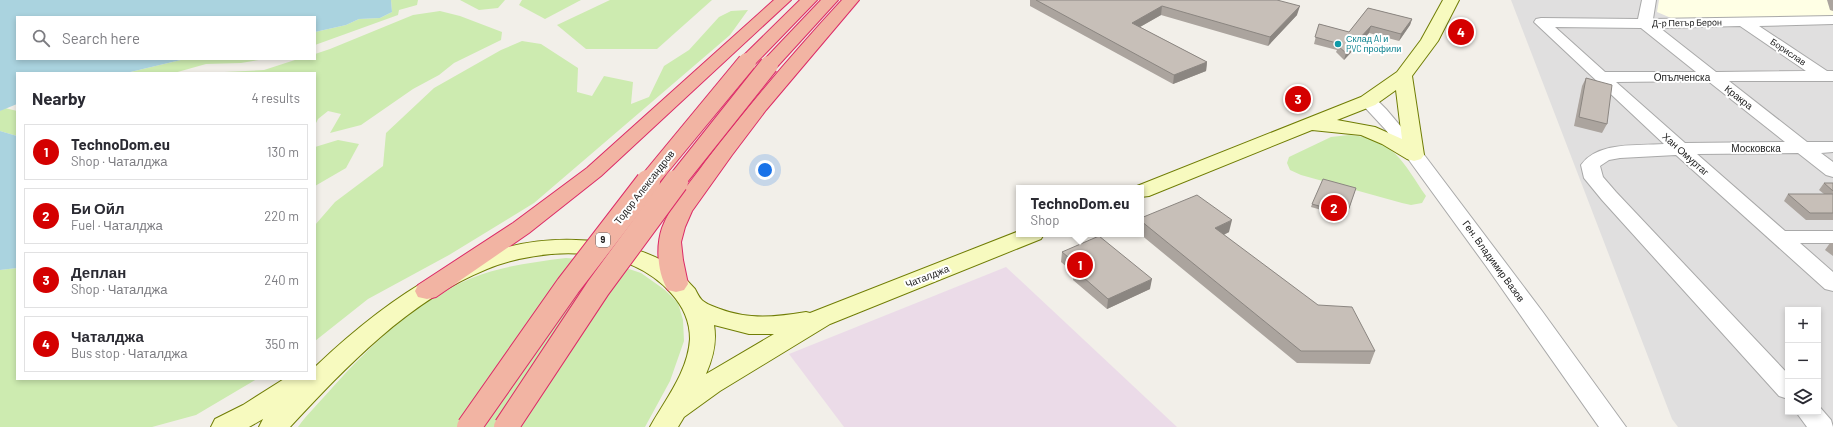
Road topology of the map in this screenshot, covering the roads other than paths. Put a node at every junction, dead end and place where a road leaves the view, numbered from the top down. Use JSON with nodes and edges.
{"nodes":[{"id":1,"x":783,"y":0,"type":"edge"},
{"id":2,"x":808,"y":0,"type":"edge"},
{"id":3,"x":830,"y":0,"type":"edge"},
{"id":4,"x":852,"y":0,"type":"edge"},
{"id":5,"x":1451,"y":0,"type":"edge"},
{"id":6,"x":1649,"y":0,"type":"edge"},
{"id":7,"x":1833,"y":20,"type":"edge"},
{"id":8,"x":1541,"y":22,"type":"joint"},
{"id":9,"x":1743,"y":22,"type":"junction"},
{"id":10,"x":1645,"y":24,"type":"junction"},
{"id":11,"x":1403,"y":76,"type":"junction"},
{"id":12,"x":1604,"y":77,"type":"junction"},
{"id":13,"x":1713,"y":77,"type":"junction"},
{"id":14,"x":1830,"y":79,"type":"edge"},
{"id":15,"x":1368,"y":100,"type":"junction"},
{"id":16,"x":1308,"y":124,"type":"junction"},
{"id":17,"x":1833,"y":147,"type":"edge"},
{"id":18,"x":1804,"y":148,"type":"junction"},
{"id":19,"x":1680,"y":149,"type":"junction"},
{"id":20,"x":1414,"y":154,"type":"junction"},
{"id":21,"x":1833,"y":171,"type":"edge"},
{"id":22,"x":1144,"y":190,"type":"edge"},
{"id":23,"x":1025,"y":237,"type":"edge"},
{"id":24,"x":1780,"y":237,"type":"junction"},
{"id":25,"x":1833,"y":237,"type":"edge"},
{"id":26,"x":676,"y":284,"type":"junction"},
{"id":27,"x":1833,"y":284,"type":"edge"},
{"id":28,"x":427,"y":291,"type":"junction"},
{"id":29,"x":694,"y":307,"type":"junction"},
{"id":30,"x":821,"y":318,"type":"junction"},
{"id":31,"x":352,"y":348,"type":"junction"},
{"id":32,"x":316,"y":371,"type":"edge"},
{"id":33,"x":302,"y":380,"type":"edge"},
{"id":34,"x":1785,"y":387,"type":"edge"},
{"id":35,"x":1812,"y":415,"type":"edge"},
{"id":36,"x":668,"y":420,"type":"edge"},
{"id":37,"x":225,"y":427,"type":"edge"},
{"id":38,"x":273,"y":427,"type":"edge"},
{"id":39,"x":469,"y":427,"type":"edge"},
{"id":40,"x":506,"y":427,"type":"edge"},
{"id":41,"x":1613,"y":427,"type":"edge"},
{"id":42,"x":1822,"y":427,"type":"edge"}],
"edges":[{"from":1,"to":28,"type":"highway"},
{"from":2,"to":39,"type":"highway","name":"Тодор Александров","number":"9","bridge":true},
{"from":3,"to":40,"type":"highway","number":"9","bridge":true},
{"from":4,"to":26,"type":"highway"},
{"from":5,"to":11,"type":"main road"},
{"from":6,"to":10,"type":"street"},
{"from":7,"to":9,"type":"street","name":"Д-р Петър Берон"},
{"from":8,"to":10,"type":"street","name":"Д-р Петър Берон"},
{"from":8,"to":12,"type":"street","name":"Хан Омуртаг"},
{"from":9,"to":10,"type":"street","name":"Д-р Петър Берон"},
{"from":9,"to":14,"type":"street","name":"Борислав"},
{"from":10,"to":13,"type":"street","name":"Кракра"},
{"from":11,"to":15,"type":"main road"},
{"from":11,"to":20,"type":"main road"},
{"from":12,"to":13,"type":"street","name":"Опълченска"},
{"from":12,"to":19,"type":"street","name":"Хан Омуртаг"},
{"from":13,"to":14,"type":"street","name":"Опълченска"},
{"from":13,"to":18,"type":"street","name":"Кракра"},
{"from":15,"to":16,"type":"main road"},
{"from":15,"to":20,"type":"street","name":"Ген. Владимир Вазов"},
{"from":16,"to":20,"type":"main road"},
{"from":16,"to":22,"type":"main road"},
{"from":17,"to":18,"type":"street","name":"Московска"},
{"from":18,"to":19,"type":"street","name":"Московска"},
{"from":18,"to":21,"type":"street","name":"Кракра"},
{"from":19,"to":24,"type":"street","name":"Хан Омуртаг"},
{"from":19,"to":34,"type":"street","name":"Московска"},
{"from":20,"to":41,"type":"street","name":"Ген. Владимир Вазов"},
{"from":23,"to":30,"type":"main road","name":"Чаталджа"},
{"from":24,"to":25,"type":"street"},
{"from":24,"to":27,"type":"street","name":"Хан Омуртаг"},
{"from":26,"to":28,"type":"main road"},
{"from":26,"to":29,"type":"main road"},
{"from":28,"to":31,"type":"main road"},
{"from":29,"to":30,"type":"main road","name":"Чаталджа"},
{"from":29,"to":36,"type":"main road"},
{"from":30,"to":36,"type":"main road","name":"Чаталджа"},
{"from":31,"to":32,"type":"main road"},
{"from":31,"to":38,"type":"main road"},
{"from":33,"to":37,"type":"main road"},
{"from":35,"to":42,"type":"street"}]}
